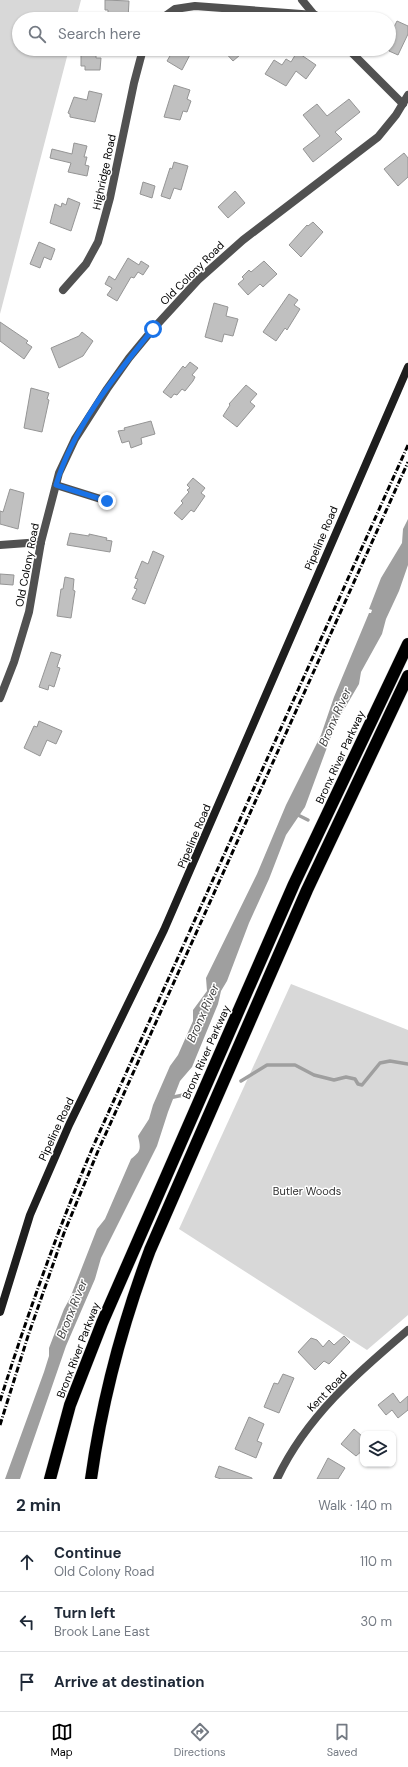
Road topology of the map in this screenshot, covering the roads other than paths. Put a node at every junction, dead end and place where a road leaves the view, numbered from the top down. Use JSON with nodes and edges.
{"nodes":[{"id":1,"x":302,"y":0,"type":"edge"},
{"id":2,"x":171,"y":12,"type":"edge"},
{"id":3,"x":262,"y":12,"type":"edge"},
{"id":4,"x":313,"y":12,"type":"edge"},
{"id":5,"x":141,"y":56,"type":"edge"},
{"id":6,"x":355,"y":56,"type":"edge"},
{"id":7,"x":408,"y":95,"type":"edge"},
{"id":8,"x":403,"y":104,"type":"junction"},
{"id":9,"x":63,"y":290,"type":"dead end"},
{"id":10,"x":408,"y":367,"type":"edge"},
{"id":11,"x":56,"y":485,"type":"junction"},
{"id":12,"x":107,"y":501,"type":"dead end"},
{"id":13,"x":41,"y":542,"type":"junction"},
{"id":14,"x":0,"y":545,"type":"edge"},
{"id":15,"x":408,"y":644,"type":"edge"},
{"id":16,"x":408,"y":676,"type":"edge"},
{"id":17,"x":408,"y":695,"type":"edge"},
{"id":18,"x":0,"y":698,"type":"edge"},
{"id":19,"x":379,"y":738,"type":"junction"},
{"id":20,"x":0,"y":1312,"type":"edge"},
{"id":21,"x":408,"y":1330,"type":"edge"},
{"id":22,"x":50,"y":1479,"type":"edge"},
{"id":23,"x":91,"y":1479,"type":"edge"},
{"id":24,"x":276,"y":1479,"type":"edge"}],
"edges":[{"from":1,"to":4,"type":"street"},
{"from":2,"to":3,"type":"street"},
{"from":5,"to":9,"type":"street","name":"Highridge Road"},
{"from":6,"to":8,"type":"street"},
{"from":7,"to":8,"type":"street","name":"Old Colony Road"},
{"from":8,"to":11,"type":"street","name":"Old Colony Road"},
{"from":10,"to":20,"type":"street","name":"Pipeline Road"},
{"from":11,"to":12,"type":"street"},
{"from":11,"to":13,"type":"street","name":"Old Colony Road"},
{"from":13,"to":14,"type":"street"},
{"from":13,"to":18,"type":"street","name":"Old Colony Road"},
{"from":15,"to":22,"type":"highway","name":"Bronx River Parkway"},
{"from":16,"to":19,"type":"highway"},
{"from":17,"to":19,"type":"highway"},
{"from":19,"to":23,"type":"highway"},
{"from":21,"to":24,"type":"street","name":"Kent Road"}]}
